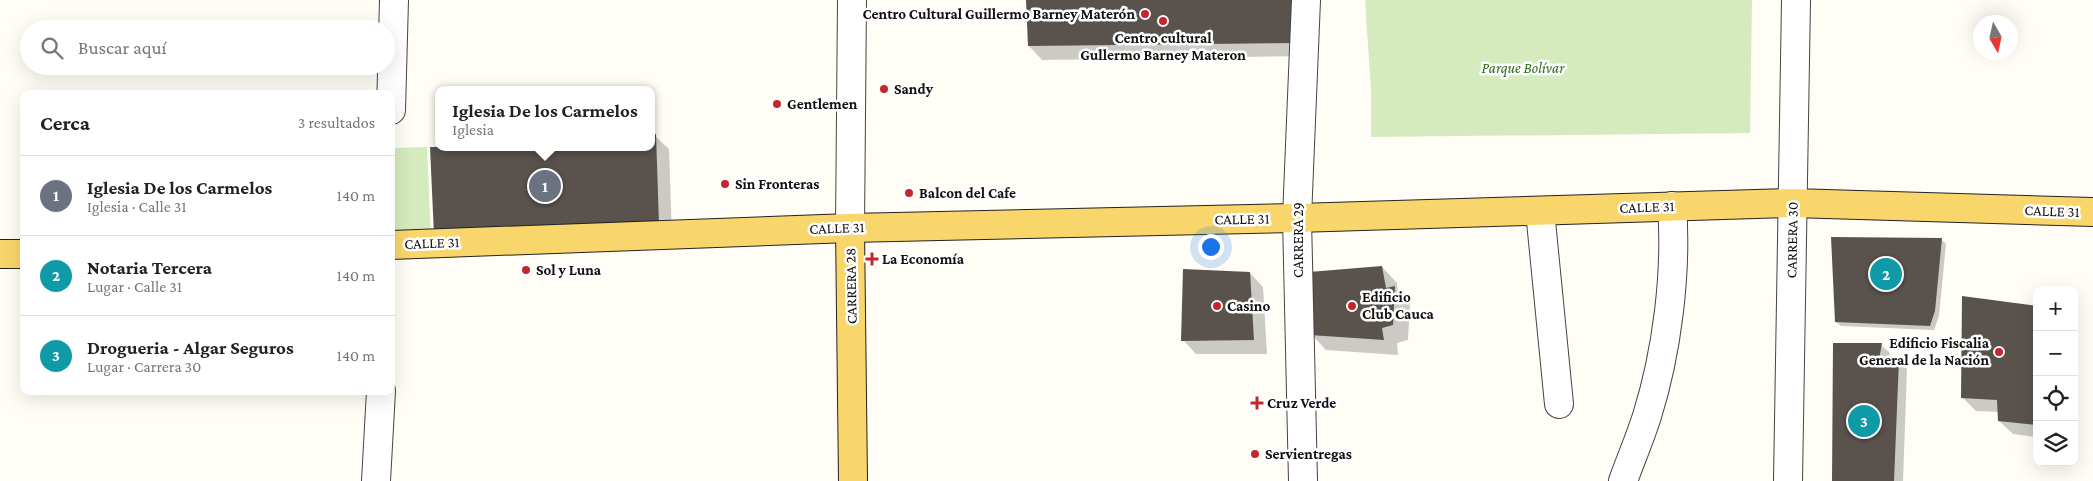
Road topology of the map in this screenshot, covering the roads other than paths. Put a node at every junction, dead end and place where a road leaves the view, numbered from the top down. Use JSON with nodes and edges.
{"nodes":[{"id":1,"x":394,"y":0,"type":"edge"},
{"id":2,"x":852,"y":0,"type":"edge"},
{"id":3,"x":1306,"y":0,"type":"edge"},
{"id":4,"x":1796,"y":0,"type":"edge"},
{"id":5,"x":393,"y":20,"type":"edge"},
{"id":6,"x":392,"y":75,"type":"edge"},
{"id":7,"x":392,"y":90,"type":"edge"},
{"id":8,"x":1792,"y":203,"type":"junction"},
{"id":9,"x":1672,"y":206,"type":"junction"},
{"id":10,"x":1540,"y":211,"type":"junction"},
{"id":11,"x":2093,"y":212,"type":"edge"},
{"id":12,"x":1297,"y":218,"type":"junction"},
{"id":13,"x":850,"y":228,"type":"junction"},
{"id":14,"x":395,"y":245,"type":"edge"},
{"id":15,"x":0,"y":254,"type":"edge"},
{"id":16,"x":20,"y":254,"type":"edge"},
{"id":17,"x":380,"y":395,"type":"edge"},
{"id":18,"x":1559,"y":404,"type":"dead end"},
{"id":19,"x":376,"y":481,"type":"edge"},
{"id":20,"x":853,"y":481,"type":"edge"},
{"id":21,"x":1303,"y":481,"type":"edge"},
{"id":22,"x":1624,"y":481,"type":"edge"},
{"id":23,"x":1788,"y":481,"type":"edge"}],
"edges":[{"from":1,"to":5,"type":"street"},
{"from":2,"to":13,"type":"street","name":"CARRERA 28"},
{"from":3,"to":12,"type":"street","name":"CARRERA 29"},
{"from":4,"to":8,"type":"street","name":"CARRERA 30"},
{"from":6,"to":7,"type":"street"},
{"from":8,"to":9,"type":"main road","name":"CALLE 31"},
{"from":8,"to":11,"type":"main road","name":"CALLE 31"},
{"from":8,"to":23,"type":"street","name":"CARRERA 30"},
{"from":9,"to":10,"type":"main road","name":"CALLE 31"},
{"from":9,"to":22,"type":"street"},
{"from":10,"to":12,"type":"main road","name":"CALLE 31"},
{"from":10,"to":18,"type":"street"},
{"from":12,"to":13,"type":"main road","name":"CALLE 31"},
{"from":12,"to":21,"type":"street","name":"CARRERA 29"},
{"from":13,"to":14,"type":"main road","name":"CALLE 31"},
{"from":13,"to":20,"type":"main road","name":"CARRERA 28"},
{"from":15,"to":16,"type":"main road"},
{"from":17,"to":19,"type":"street"}]}
